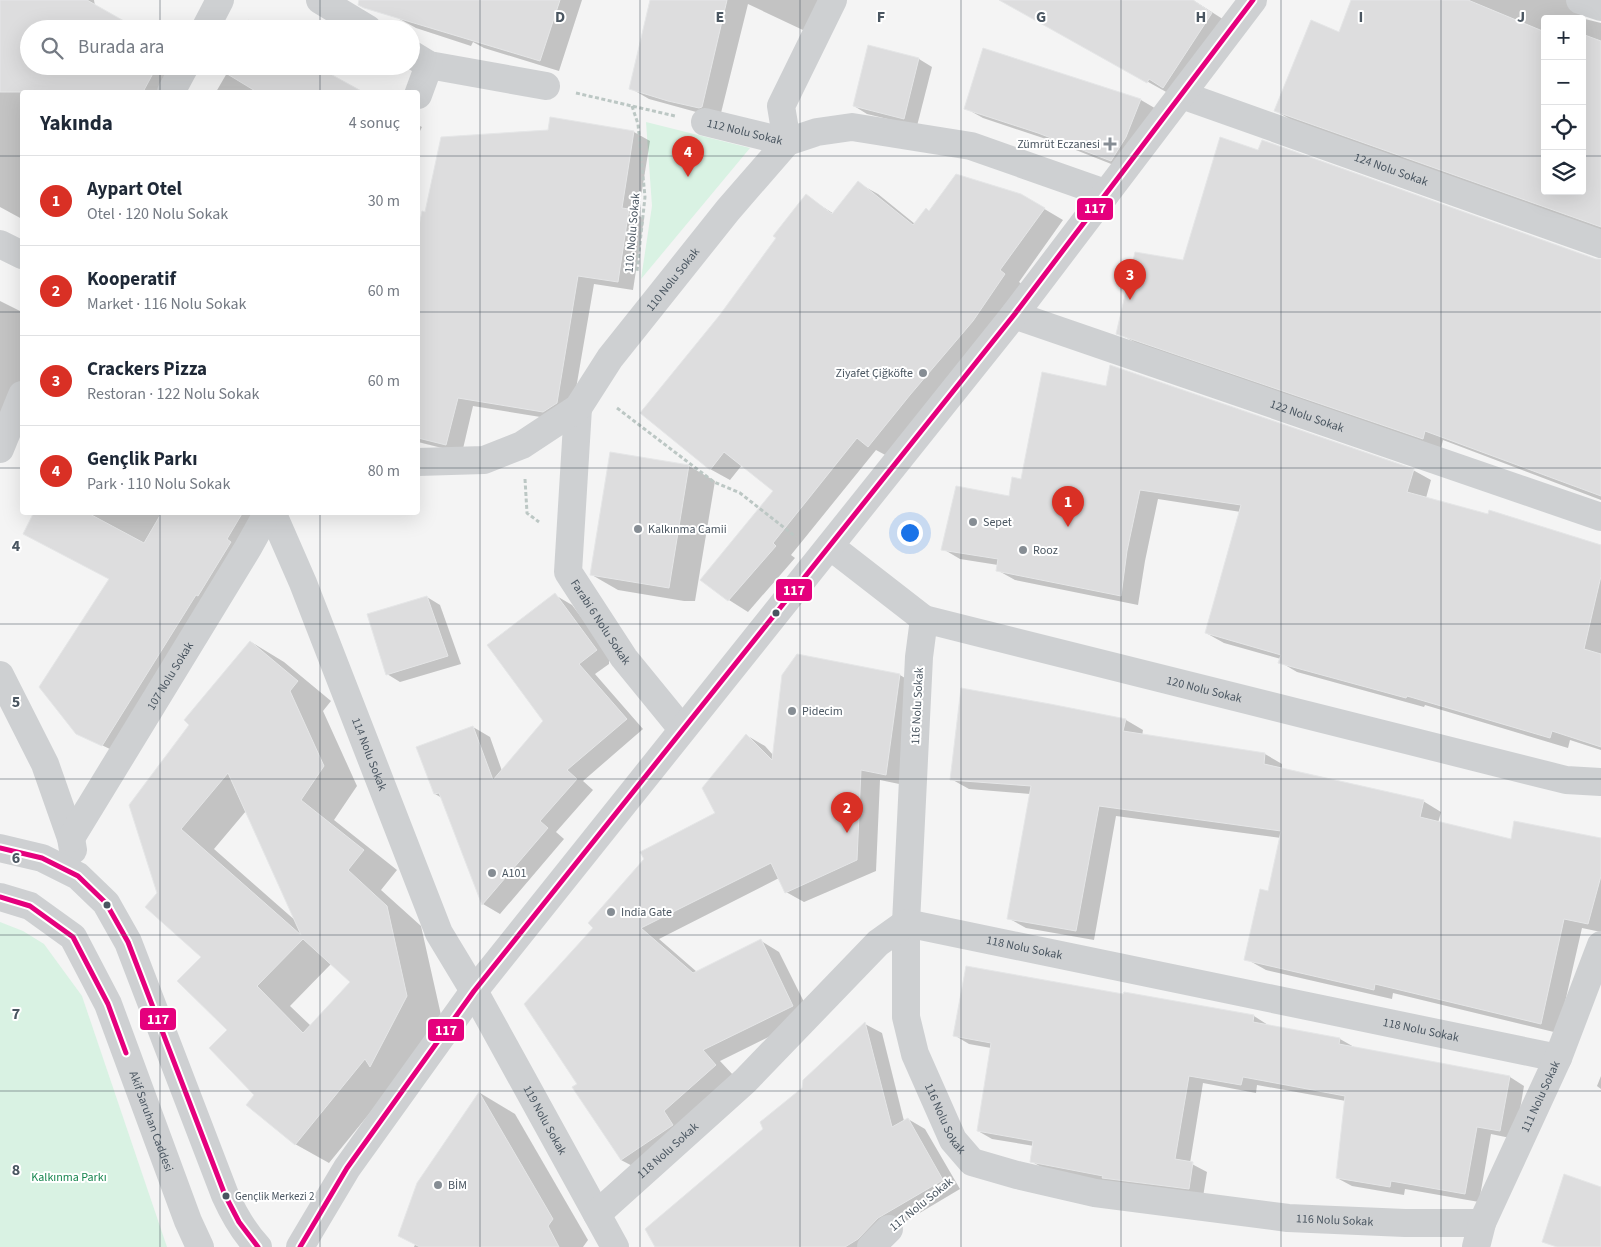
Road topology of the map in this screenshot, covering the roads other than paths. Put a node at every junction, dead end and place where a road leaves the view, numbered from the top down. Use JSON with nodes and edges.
{"nodes":[{"id":1,"x":220,"y":0,"type":"edge"},
{"id":2,"x":320,"y":0,"type":"edge"},
{"id":3,"x":833,"y":0,"type":"edge"},
{"id":4,"x":1580,"y":0,"type":"edge"},
{"id":5,"x":1250,"y":1,"type":"edge"},
{"id":6,"x":1601,"y":7,"type":"edge"},
{"id":7,"x":210,"y":20,"type":"edge"},
{"id":8,"x":353,"y":20,"type":"edge"},
{"id":9,"x":420,"y":59,"type":"edge"},
{"id":10,"x":180,"y":75,"type":"edge"},
{"id":11,"x":419,"y":75,"type":"edge"},
{"id":12,"x":546,"y":86,"type":"road end"},
{"id":13,"x":172,"y":90,"type":"edge"},
{"id":14,"x":418,"y":90,"type":"edge"},
{"id":15,"x":1182,"y":95,"type":"junction"},
{"id":16,"x":705,"y":122,"type":"road end"},
{"id":17,"x":787,"y":142,"type":"junction"},
{"id":18,"x":1105,"y":195,"type":"junction"},
{"id":19,"x":0,"y":244,"type":"edge"},
{"id":20,"x":1601,"y":244,"type":"edge"},
{"id":21,"x":20,"y":254,"type":"edge"},
{"id":22,"x":1014,"y":315,"type":"junction"},
{"id":23,"x":585,"y":397,"type":"junction"},
{"id":24,"x":20,"y":400,"type":"edge"},
{"id":25,"x":0,"y":449,"type":"edge"},
{"id":26,"x":420,"y":462,"type":"edge"},
{"id":27,"x":266,"y":515,"type":"edge"},
{"id":28,"x":273,"y":515,"type":"edge"},
{"id":29,"x":1601,"y":517,"type":"edge"},
{"id":30,"x":830,"y":546,"type":"junction"},
{"id":31,"x":924,"y":619,"type":"junction"},
{"id":32,"x":0,"y":675,"type":"edge"},
{"id":33,"x":682,"y":729,"type":"junction"},
{"id":34,"x":1601,"y":782,"type":"edge"},
{"id":35,"x":71,"y":838,"type":"junction"},
{"id":36,"x":0,"y":848,"type":"edge"},
{"id":37,"x":78,"y":876,"type":"junction"},
{"id":38,"x":0,"y":897,"type":"edge"},
{"id":39,"x":906,"y":924,"type":"junction"},
{"id":40,"x":1601,"y":945,"type":"edge"},
{"id":41,"x":474,"y":991,"type":"junction"},
{"id":42,"x":1558,"y":1058,"type":"junction"},
{"id":43,"x":597,"y":1214,"type":"junction"},
{"id":44,"x":1479,"y":1235,"type":"edge"},
{"id":45,"x":200,"y":1247,"type":"edge"},
{"id":46,"x":258,"y":1247,"type":"edge"},
{"id":47,"x":300,"y":1247,"type":"edge"},
{"id":48,"x":615,"y":1247,"type":"edge"}],
"edges":[{"from":1,"to":7,"type":"street"},
{"from":2,"to":8,"type":"street"},
{"from":3,"to":17,"type":"street"},
{"from":4,"to":6,"type":"street"},
{"from":5,"to":15,"type":"street"},
{"from":9,"to":12,"type":"street"},
{"from":10,"to":13,"type":"street"},
{"from":11,"to":14,"type":"street"},
{"from":15,"to":18,"type":"street"},
{"from":15,"to":20,"type":"street","name":"124 Nolu Sokak"},
{"from":16,"to":17,"type":"street","name":"112 Nolu Sokak"},
{"from":17,"to":18,"type":"street","name":"112 Nolu Sokak"},
{"from":17,"to":23,"type":"street","name":"110 Nolu Sokak"},
{"from":18,"to":22,"type":"street"},
{"from":19,"to":21,"type":"street"},
{"from":22,"to":29,"type":"street","name":"122 Nolu Sokak"},
{"from":22,"to":30,"type":"street"},
{"from":23,"to":26,"type":"street","name":"110 Nolu Sokak"},
{"from":23,"to":33,"type":"street","name":"Farabi 6 Nolu Sokak"},
{"from":24,"to":25,"type":"street"},
{"from":27,"to":35,"type":"street","name":"107 Nolu Sokak"},
{"from":28,"to":41,"type":"street","name":"114 Nolu Sokak"},
{"from":30,"to":31,"type":"street","name":"120 Nolu Sokak"},
{"from":30,"to":33,"type":"street"},
{"from":31,"to":34,"type":"street","name":"120 Nolu Sokak"},
{"from":31,"to":39,"type":"street","name":"116 Nolu Sokak"},
{"from":32,"to":35,"type":"street"},
{"from":33,"to":41,"type":"street"},
{"from":35,"to":37,"type":"street"},
{"from":36,"to":37,"type":"street"},
{"from":37,"to":46,"type":"street"},
{"from":38,"to":45,"type":"street","name":"Akif Saruhan Caddesi"},
{"from":39,"to":42,"type":"street","name":"118 Nolu Sokak"},
{"from":39,"to":43,"type":"street","name":"118 Nolu Sokak"},
{"from":39,"to":44,"type":"street","name":"116 Nolu Sokak"},
{"from":40,"to":42,"type":"street","name":"111 Nolu Sokak"},
{"from":41,"to":43,"type":"street","name":"119 Nolu Sokak"},
{"from":41,"to":47,"type":"street"},
{"from":42,"to":44,"type":"street","name":"111 Nolu Sokak"},
{"from":43,"to":48,"type":"street","name":"119 Nolu Sokak"}]}
